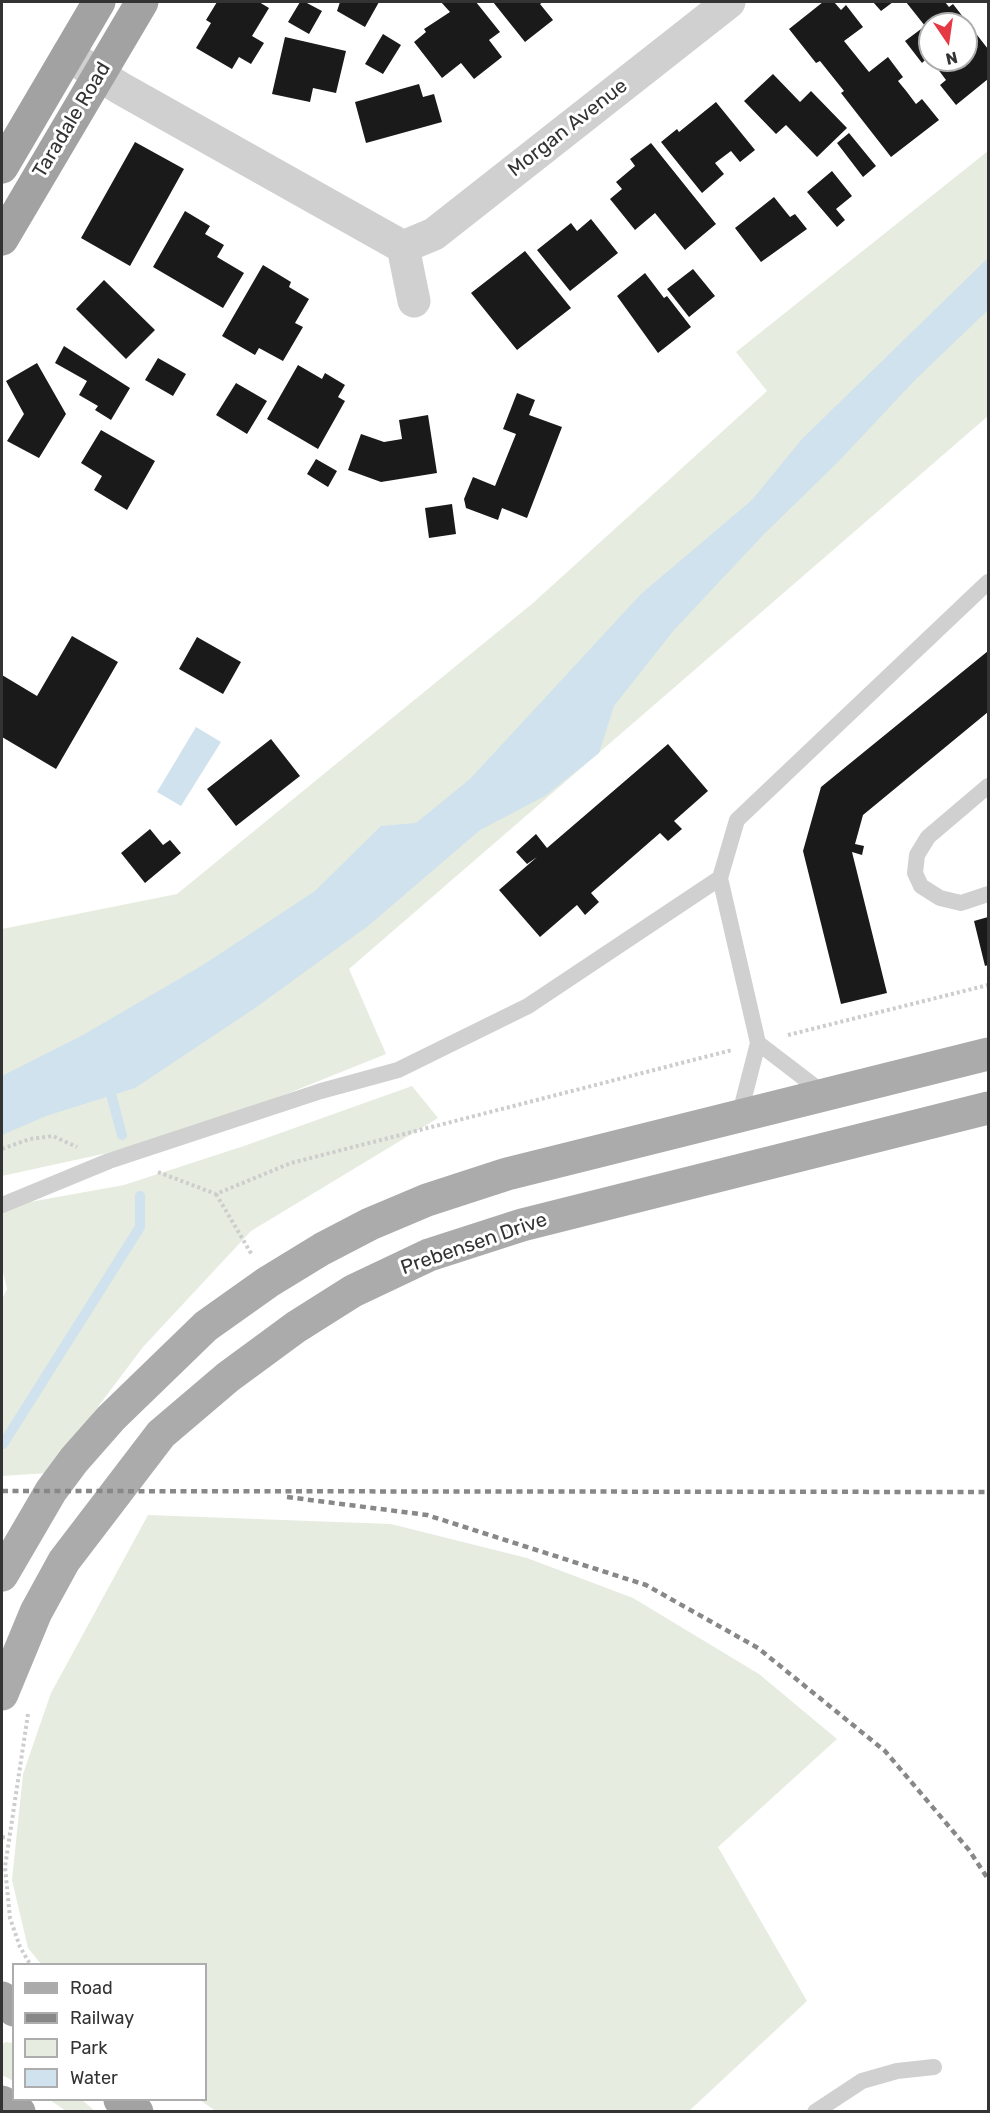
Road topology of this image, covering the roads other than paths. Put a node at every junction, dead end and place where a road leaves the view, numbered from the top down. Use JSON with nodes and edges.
{"nodes":[{"id":1,"x":99,"y":2,"type":"edge"},
{"id":2,"x":142,"y":2,"type":"edge"},
{"id":3,"x":729,"y":2,"type":"edge"},
{"id":4,"x":68,"y":55,"type":"junction"},
{"id":5,"x":98,"y":75,"type":"junction"},
{"id":6,"x":2,"y":165,"type":"edge"},
{"id":7,"x":34,"y":183,"type":"junction"},
{"id":8,"x":2,"y":239,"type":"edge"},
{"id":9,"x":403,"y":247,"type":"junction"},
{"id":10,"x":414,"y":302,"type":"dead end"},
{"id":11,"x":988,"y":582,"type":"edge"},
{"id":12,"x":988,"y":786,"type":"edge"},
{"id":13,"x":720,"y":878,"type":"junction"},
{"id":14,"x":988,"y":894,"type":"edge"},
{"id":15,"x":758,"y":1043,"type":"junction"},
{"id":16,"x":988,"y":1054,"type":"edge"},
{"id":17,"x":826,"y":1096,"type":"junction"},
{"id":18,"x":988,"y":1108,"type":"edge"},
{"id":19,"x":740,"y":1117,"type":"junction"},
{"id":20,"x":2,"y":1205,"type":"edge"},
{"id":21,"x":2,"y":1575,"type":"edge"},
{"id":22,"x":15,"y":1699,"type":"edge"},
{"id":23,"x":934,"y":2067,"type":"dead end"},
{"id":24,"x":121,"y":2101,"type":"edge"},
{"id":25,"x":2,"y":2102,"type":"edge"},
{"id":26,"x":19,"y":2112,"type":"edge"},
{"id":27,"x":137,"y":2112,"type":"edge"},
{"id":28,"x":814,"y":2112,"type":"edge"}],
"edges":[{"from":1,"to":4,"type":"highway","name":"Taradale Road"},
{"from":2,"to":5,"type":"highway","name":"Taradale Road"},
{"from":3,"to":9,"type":"street","name":"Morgan Avenue"},
{"from":4,"to":5,"type":"street"},
{"from":4,"to":6,"type":"highway","name":"Taradale Road"},
{"from":5,"to":7,"type":"highway","name":"Taradale Road"},
{"from":5,"to":9,"type":"street"},
{"from":6,"to":7,"type":"street"},
{"from":7,"to":8,"type":"highway","name":"Taradale Road"},
{"from":9,"to":10,"type":"street"},
{"from":11,"to":13,"type":"lane"},
{"from":12,"to":14,"type":"lane"},
{"from":13,"to":15,"type":"lane"},
{"from":13,"to":20,"type":"lane"},
{"from":15,"to":17,"type":"lane"},
{"from":15,"to":19,"type":"lane"},
{"from":16,"to":17,"type":"main road"},
{"from":17,"to":19,"type":"main road"},
{"from":18,"to":22,"type":"main road","name":"Prebensen Drive"},
{"from":19,"to":21,"type":"main road"},
{"from":23,"to":28,"type":"lane"},
{"from":24,"to":27,"type":"highway"},
{"from":25,"to":26,"type":"highway"}]}
